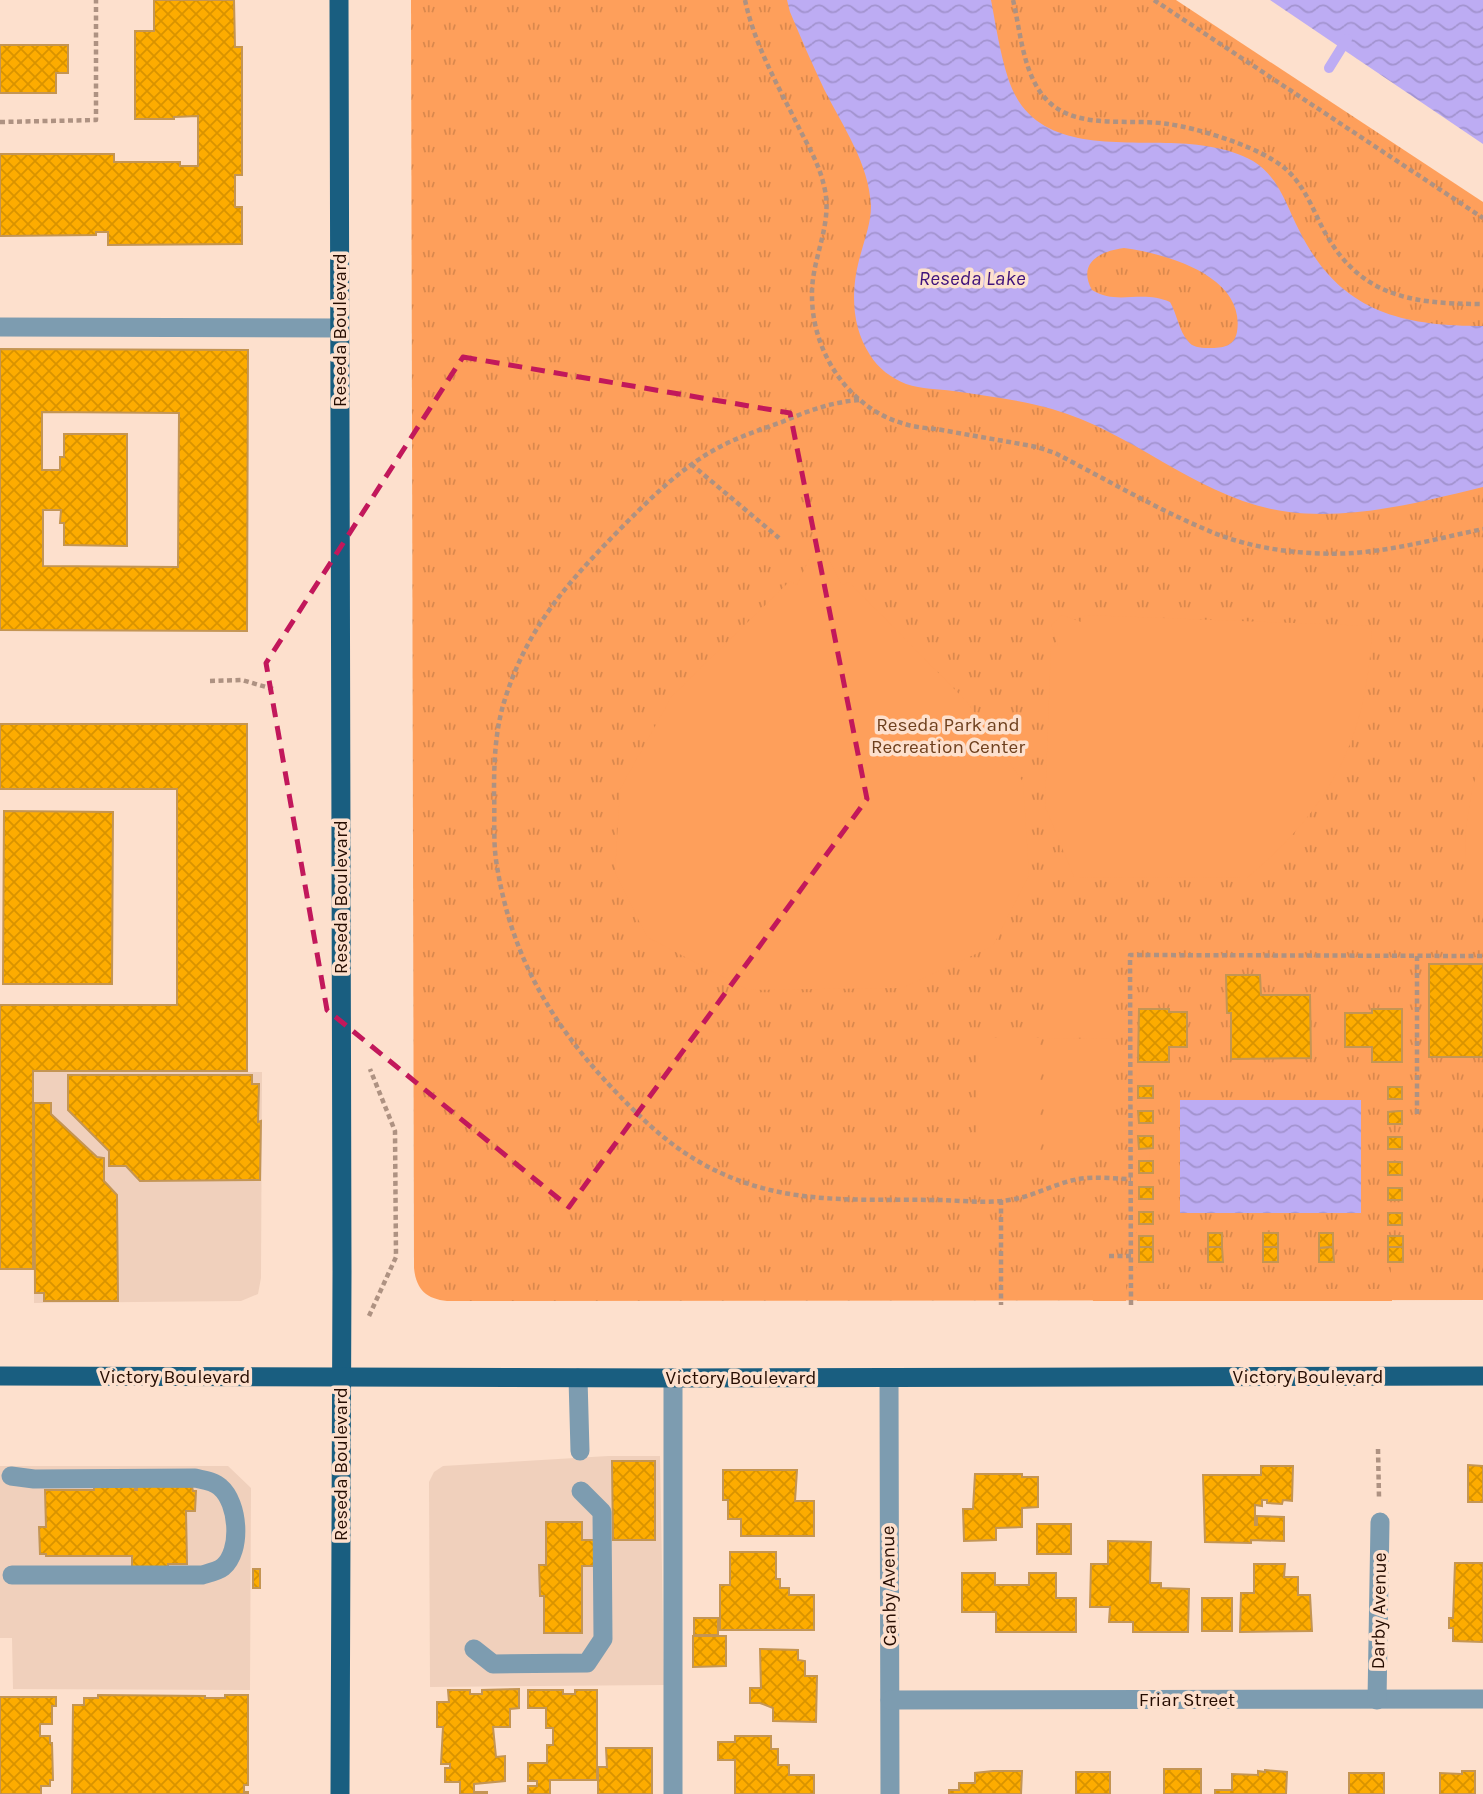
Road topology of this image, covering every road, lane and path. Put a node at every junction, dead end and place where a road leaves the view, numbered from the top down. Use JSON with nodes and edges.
{"nodes":[{"id":1,"x":96,"y":0,"type":"edge"},
{"id":2,"x":339,"y":0,"type":"edge"},
{"id":3,"x":745,"y":0,"type":"edge"},
{"id":4,"x":1013,"y":0,"type":"edge"},
{"id":5,"x":1154,"y":0,"type":"edge"},
{"id":6,"x":0,"y":122,"type":"edge"},
{"id":7,"x":1483,"y":218,"type":"edge"},
{"id":8,"x":1483,"y":304,"type":"edge"},
{"id":9,"x":0,"y":327,"type":"edge"},
{"id":10,"x":339,"y":328,"type":"junction"},
{"id":11,"x":859,"y":400,"type":"junction"},
{"id":12,"x":691,"y":464,"type":"junction"},
{"id":13,"x":1483,"y":529,"type":"edge"},
{"id":14,"x":779,"y":538,"type":"dead end"},
{"id":15,"x":210,"y":681,"type":"dead end"},
{"id":16,"x":273,"y":689,"type":"dead end"},
{"id":17,"x":1417,"y":956,"type":"junction"},
{"id":18,"x":1483,"y":956,"type":"edge"},
{"id":19,"x":366,"y":1059,"type":"dead end"},
{"id":20,"x":1417,"y":1116,"type":"dead end"},
{"id":21,"x":1131,"y":1180,"type":"junction"},
{"id":22,"x":1001,"y":1200,"type":"junction"},
{"id":23,"x":1109,"y":1256,"type":"dead end"},
{"id":24,"x":1131,"y":1256,"type":"junction"},
{"id":25,"x":1001,"y":1305,"type":"dead end"},
{"id":26,"x":1131,"y":1305,"type":"dead end"},
{"id":27,"x":366,"y":1322,"type":"dead end"},
{"id":28,"x":0,"y":1376,"type":"edge"},
{"id":29,"x":1483,"y":1376,"type":"edge"},
{"id":30,"x":341,"y":1377,"type":"junction"},
{"id":31,"x":578,"y":1378,"type":"junction"},
{"id":32,"x":673,"y":1378,"type":"junction"},
{"id":33,"x":889,"y":1378,"type":"junction"},
{"id":34,"x":1378,"y":1449,"type":"dead end"},
{"id":35,"x":580,"y":1451,"type":"dead end"},
{"id":36,"x":11,"y":1476,"type":"dead end"},
{"id":37,"x":581,"y":1491,"type":"dead end"},
{"id":38,"x":1380,"y":1522,"type":"joint"},
{"id":39,"x":12,"y":1575,"type":"dead end"},
{"id":40,"x":474,"y":1649,"type":"dead end"},
{"id":41,"x":1483,"y":1699,"type":"edge"},
{"id":42,"x":890,"y":1700,"type":"junction"},
{"id":43,"x":1377,"y":1700,"type":"junction"},
{"id":44,"x":340,"y":1794,"type":"edge"},
{"id":45,"x":673,"y":1794,"type":"edge"},
{"id":46,"x":890,"y":1794,"type":"edge"}],
"edges":[{"from":1,"to":6,"type":"path"},
{"from":2,"to":10,"type":"main road","name":"Reseda Boulevard"},
{"from":3,"to":11,"type":"path"},
{"from":4,"to":8,"type":"path"},
{"from":5,"to":7,"type":"path"},
{"from":9,"to":10,"type":"street"},
{"from":10,"to":30,"type":"main road","name":"Reseda Boulevard"},
{"from":11,"to":12,"type":"path"},
{"from":11,"to":13,"type":"path"},
{"from":12,"to":14,"type":"path"},
{"from":12,"to":22,"type":"path"},
{"from":15,"to":16,"type":"path"},
{"from":17,"to":18,"type":"path"},
{"from":17,"to":20,"type":"path"},
{"from":17,"to":21,"type":"path"},
{"from":19,"to":27,"type":"path"},
{"from":21,"to":22,"type":"path"},
{"from":21,"to":24,"type":"path"},
{"from":22,"to":25,"type":"path"},
{"from":23,"to":24,"type":"path"},
{"from":24,"to":26,"type":"path"},
{"from":28,"to":30,"type":"main road","name":"Victory Boulevard"},
{"from":29,"to":33,"type":"main road","name":"Victory Boulevard"},
{"from":30,"to":31,"type":"main road","name":"Victory Boulevard"},
{"from":30,"to":44,"type":"main road","name":"Reseda Boulevard"},
{"from":31,"to":32,"type":"main road","name":"Victory Boulevard"},
{"from":31,"to":35,"type":"street"},
{"from":32,"to":33,"type":"main road","name":"Victory Boulevard"},
{"from":32,"to":45,"type":"street"},
{"from":33,"to":42,"type":"street","name":"Canby Avenue"},
{"from":34,"to":38,"type":"path"},
{"from":36,"to":39,"type":"street"},
{"from":37,"to":40,"type":"street"},
{"from":38,"to":43,"type":"street","name":"Darby Avenue"},
{"from":41,"to":43,"type":"street","name":"Friar Street"},
{"from":42,"to":43,"type":"street","name":"Friar Street"},
{"from":42,"to":46,"type":"street","name":"Canby Avenue"}]}
